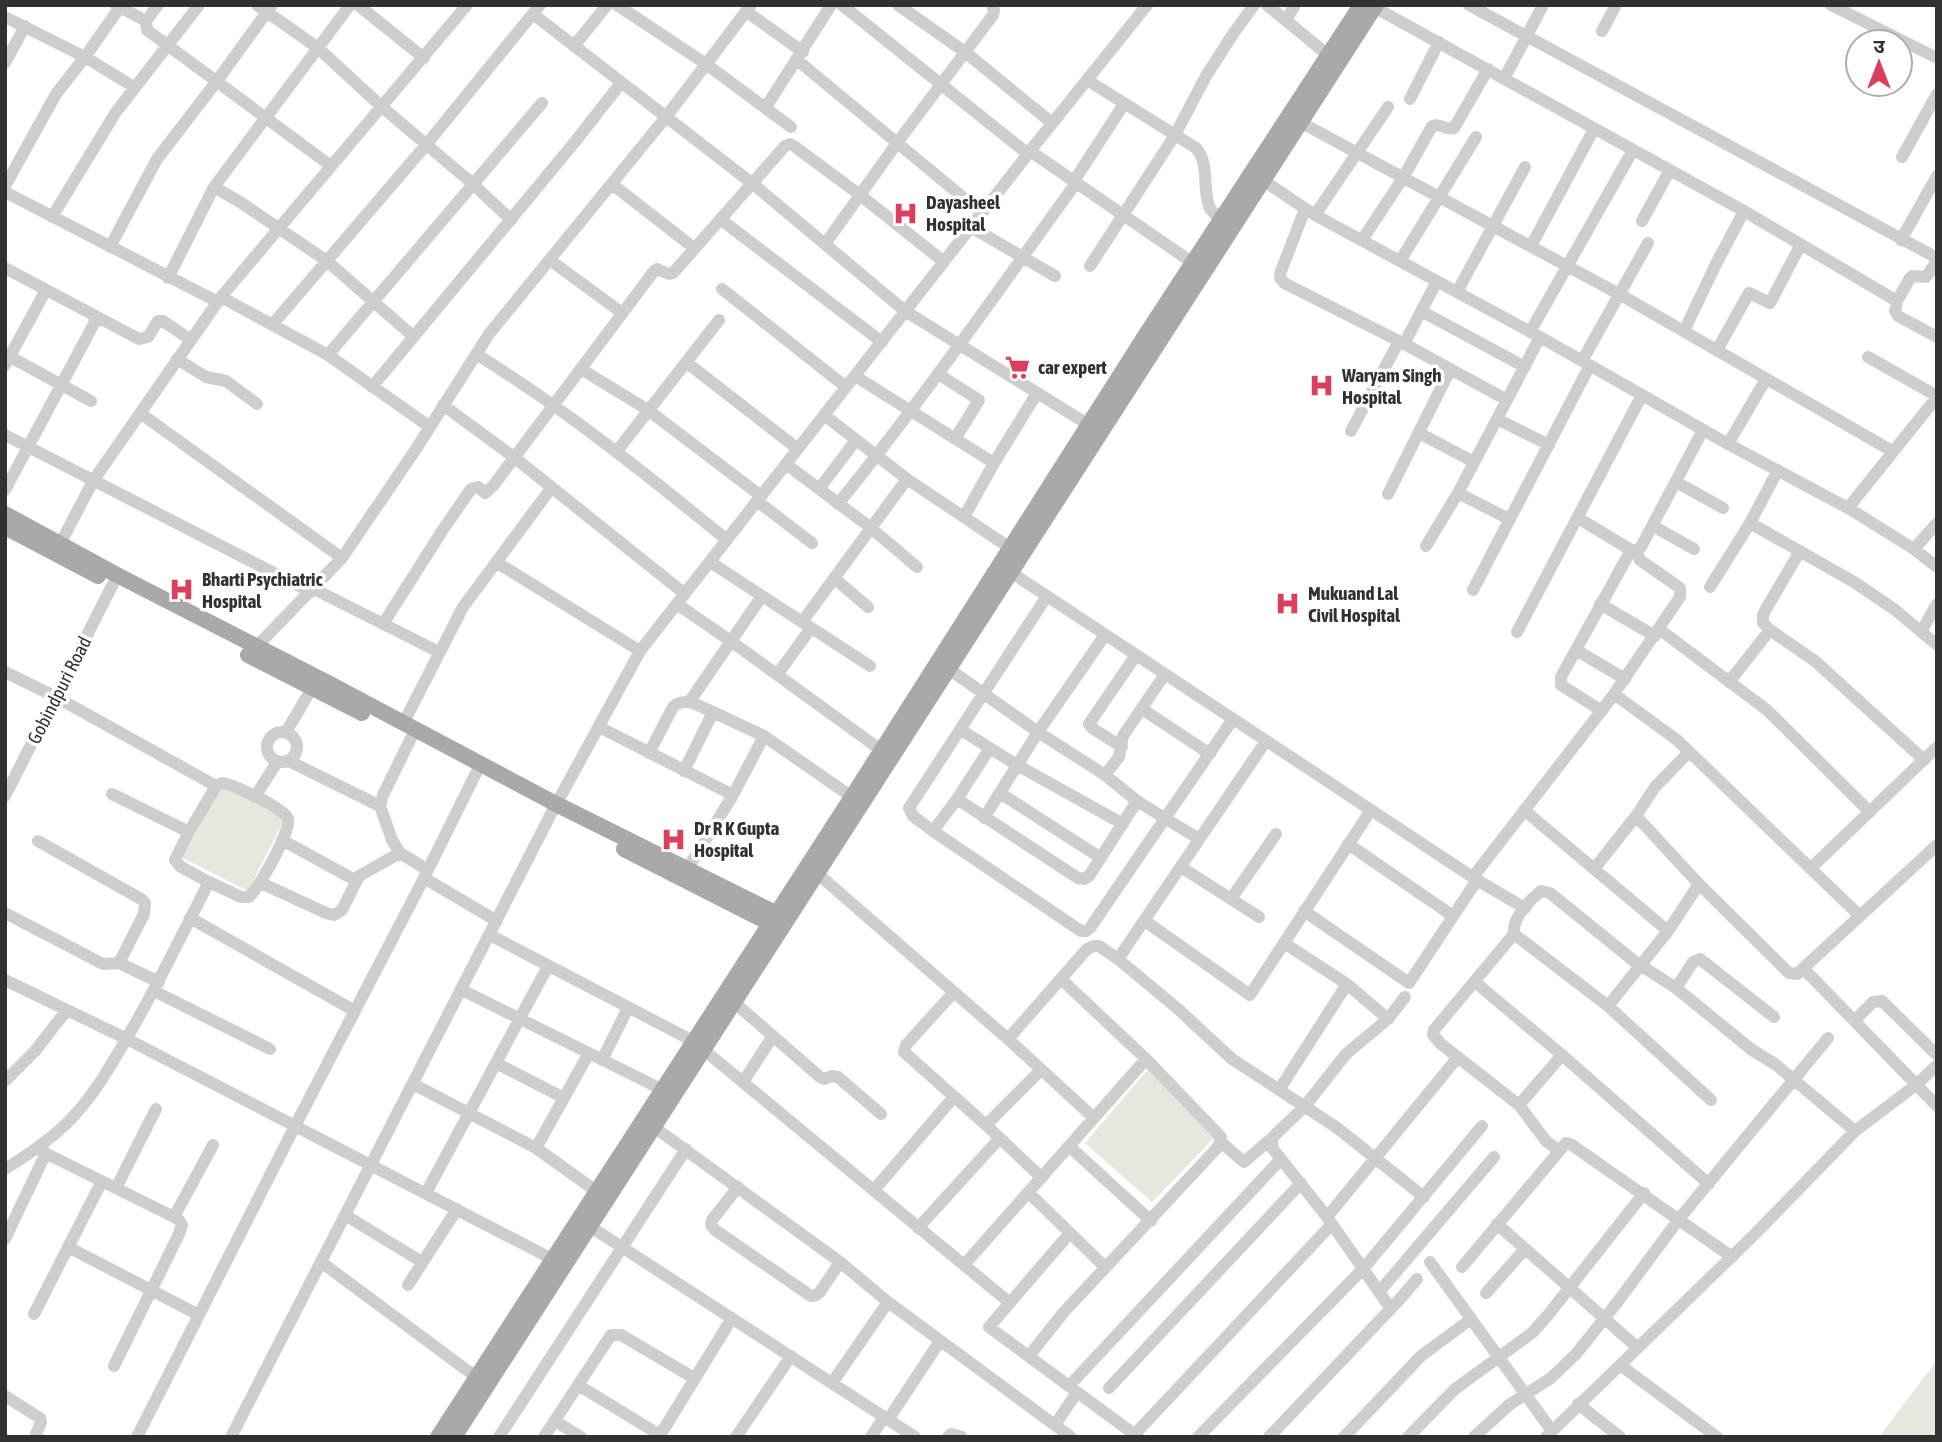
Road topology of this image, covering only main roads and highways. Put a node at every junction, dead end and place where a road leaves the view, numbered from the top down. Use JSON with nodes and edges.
{"nodes":[{"id":1,"x":1370,"y":6,"type":"edge"},
{"id":2,"x":1257,"y":177,"type":"junction"},
{"id":3,"x":5,"y":514,"type":"edge"},
{"id":4,"x":5,"y":527,"type":"edge"},
{"id":5,"x":58,"y":548,"type":"junction"},
{"id":6,"x":1005,"y":569,"type":"junction"},
{"id":7,"x":407,"y":731,"type":"junction"},
{"id":8,"x":554,"y":808,"type":"junction"},
{"id":9,"x":812,"y":869,"type":"junction"},
{"id":10,"x":778,"y":921,"type":"junction"},
{"id":11,"x":699,"y":1046,"type":"junction"},
{"id":12,"x":648,"y":1122,"type":"junction"},
{"id":13,"x":584,"y":1222,"type":"junction"},
{"id":14,"x":559,"y":1262,"type":"junction"},
{"id":15,"x":438,"y":1437,"type":"edge"},
{"id":16,"x":454,"y":1437,"type":"edge"}],
"edges":[{"from":1,"to":2,"type":"main road"},
{"from":1,"to":2,"type":"main road"},
{"from":2,"to":6,"type":"main road"},
{"from":2,"to":6,"type":"main road"},
{"from":3,"to":5,"type":"main road"},
{"from":4,"to":5,"type":"main road"},
{"from":5,"to":7,"type":"main road"},
{"from":5,"to":7,"type":"main road"},
{"from":6,"to":9,"type":"main road"},
{"from":6,"to":9,"type":"main road"},
{"from":7,"to":8,"type":"main road"},
{"from":7,"to":8,"type":"main road"},
{"from":8,"to":10,"type":"main road"},
{"from":8,"to":10,"type":"main road"},
{"from":9,"to":10,"type":"main road"},
{"from":10,"to":11,"type":"main road"},
{"from":10,"to":11,"type":"main road"},
{"from":11,"to":12,"type":"main road"},
{"from":11,"to":12,"type":"main road"},
{"from":12,"to":13,"type":"main road"},
{"from":12,"to":13,"type":"main road"},
{"from":13,"to":14,"type":"main road"},
{"from":14,"to":15,"type":"main road"},
{"from":14,"to":16,"type":"main road"}]}
